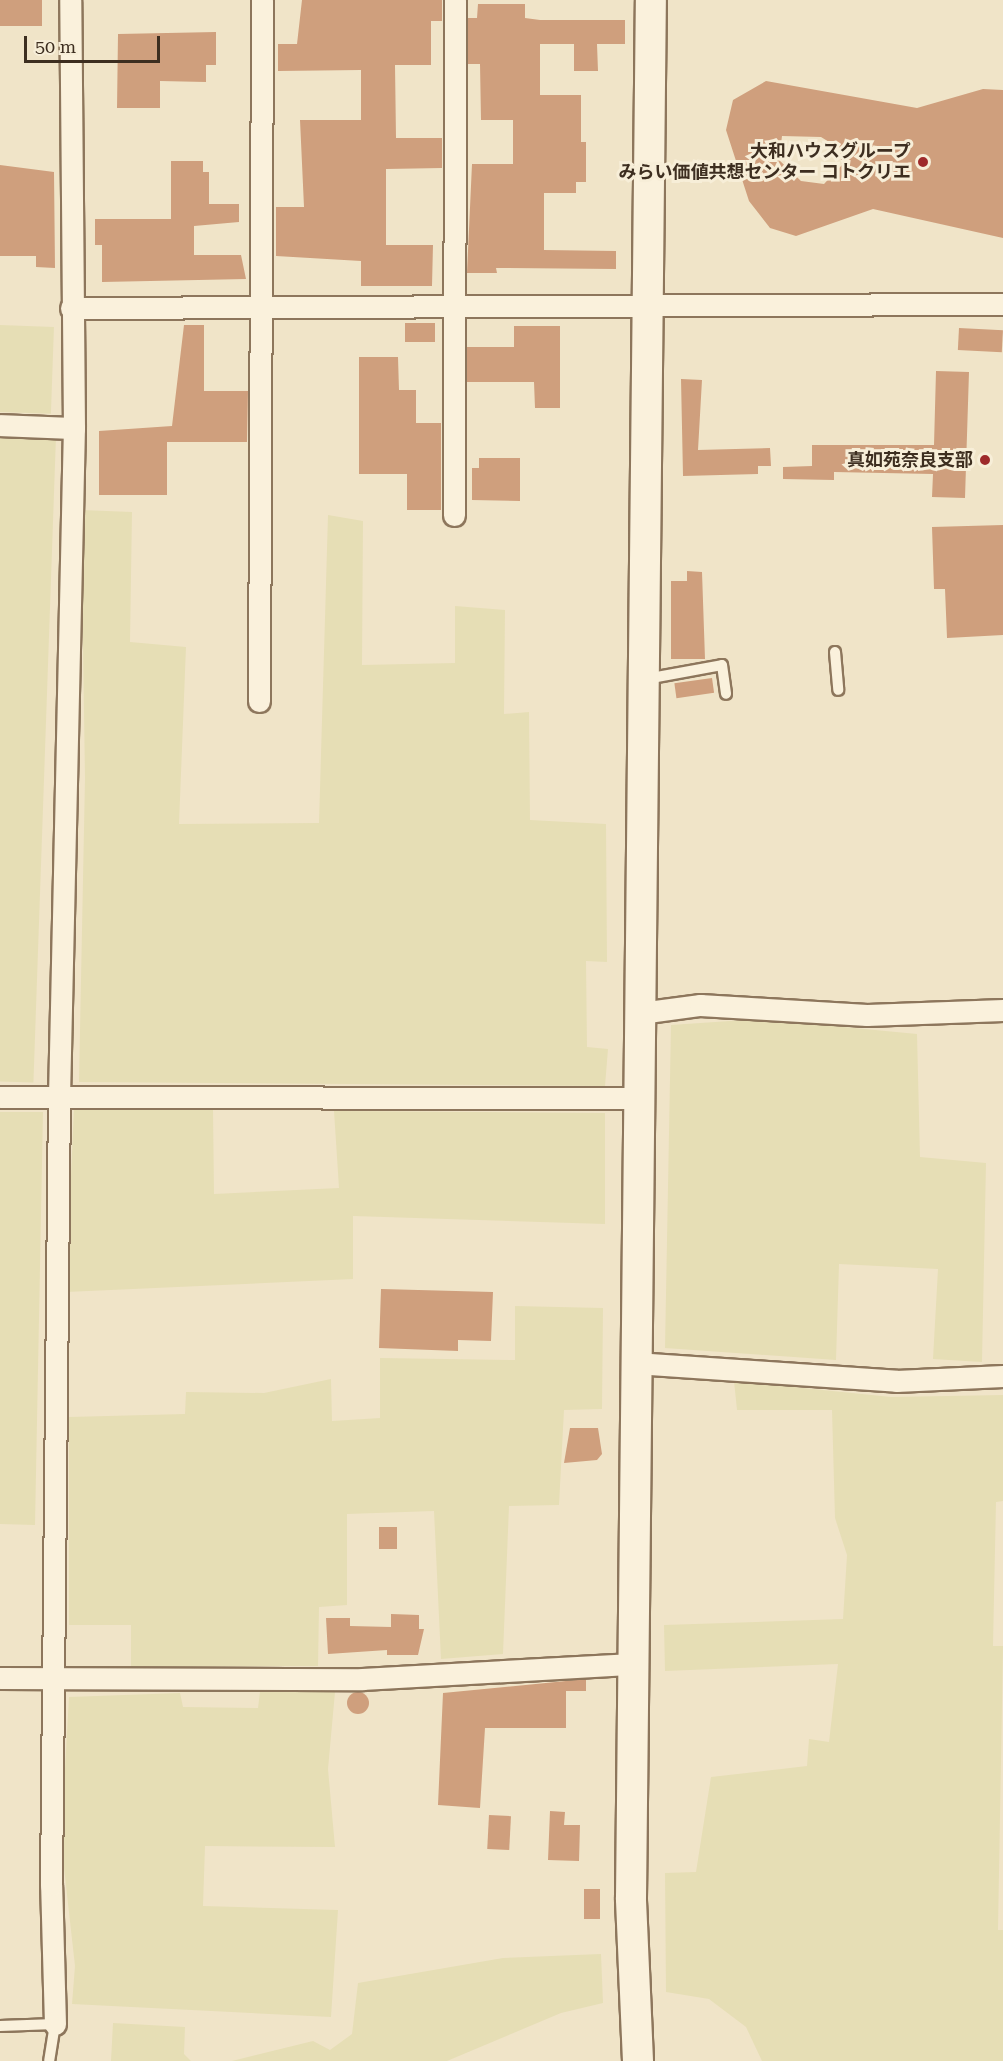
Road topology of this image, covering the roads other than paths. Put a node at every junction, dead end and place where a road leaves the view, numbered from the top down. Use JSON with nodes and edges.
{"nodes":[{"id":1,"x":70,"y":0,"type":"edge"},
{"id":2,"x":262,"y":0,"type":"edge"},
{"id":3,"x":455,"y":0,"type":"edge"},
{"id":4,"x":651,"y":0,"type":"edge"},
{"id":5,"x":261,"y":304,"type":"junction"},
{"id":6,"x":451,"y":304,"type":"junction"},
{"id":7,"x":1003,"y":304,"type":"edge"},
{"id":8,"x":645,"y":307,"type":"junction"},
{"id":9,"x":71,"y":308,"type":"junction"},
{"id":10,"x":0,"y":424,"type":"edge"},
{"id":11,"x":74,"y":428,"type":"junction"},
{"id":12,"x":454,"y":515,"type":"dead end"},
{"id":13,"x":836,"y":652,"type":"dead end"},
{"id":14,"x":644,"y":679,"type":"junction"},
{"id":15,"x":838,"y":690,"type":"dead end"},
{"id":16,"x":726,"y":694,"type":"dead end"},
{"id":17,"x":259,"y":701,"type":"dead end"},
{"id":18,"x":1003,"y":1010,"type":"edge"},
{"id":19,"x":640,"y":1013,"type":"junction"},
{"id":20,"x":0,"y":1097,"type":"edge"},
{"id":21,"x":59,"y":1097,"type":"junction"},
{"id":22,"x":638,"y":1098,"type":"junction"},
{"id":23,"x":635,"y":1363,"type":"junction"},
{"id":24,"x":1003,"y":1376,"type":"edge"},
{"id":25,"x":633,"y":1664,"type":"junction"},
{"id":26,"x":0,"y":1678,"type":"edge"},
{"id":27,"x":54,"y":1679,"type":"junction"},
{"id":28,"x":55,"y":2024,"type":"junction"},
{"id":29,"x":0,"y":2026,"type":"edge"},
{"id":30,"x":50,"y":2061,"type":"edge"},
{"id":31,"x":638,"y":2061,"type":"edge"}],
"edges":[{"from":1,"to":9,"type":"street"},
{"from":2,"to":5,"type":"street"},
{"from":3,"to":6,"type":"street"},
{"from":4,"to":8,"type":"street"},
{"from":5,"to":6,"type":"street"},
{"from":5,"to":9,"type":"street"},
{"from":5,"to":17,"type":"street"},
{"from":6,"to":8,"type":"street"},
{"from":6,"to":12,"type":"street"},
{"from":7,"to":8,"type":"street"},
{"from":8,"to":14,"type":"street"},
{"from":9,"to":11,"type":"street"},
{"from":10,"to":11,"type":"street"},
{"from":11,"to":21,"type":"street"},
{"from":13,"to":15,"type":"lane"},
{"from":14,"to":16,"type":"lane"},
{"from":14,"to":19,"type":"street"},
{"from":18,"to":19,"type":"street"},
{"from":19,"to":22,"type":"street"},
{"from":20,"to":21,"type":"street"},
{"from":21,"to":22,"type":"street"},
{"from":21,"to":27,"type":"street"},
{"from":22,"to":23,"type":"street"},
{"from":23,"to":24,"type":"street"},
{"from":23,"to":25,"type":"street"},
{"from":25,"to":27,"type":"street"},
{"from":25,"to":31,"type":"street"},
{"from":26,"to":27,"type":"street"},
{"from":27,"to":28,"type":"street"},
{"from":28,"to":29,"type":"lane"},
{"from":28,"to":30,"type":"lane"}]}
